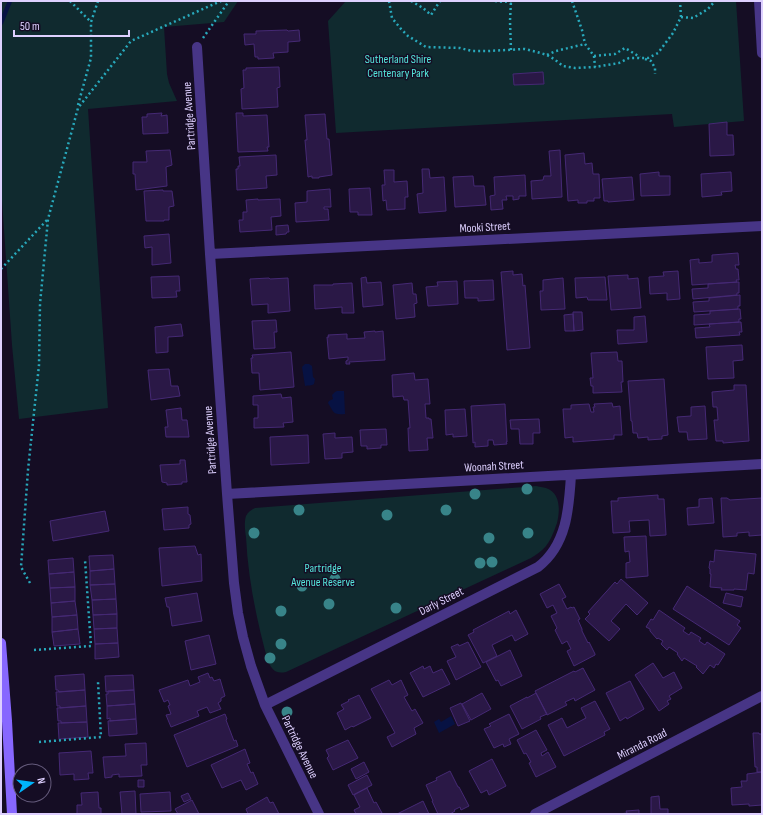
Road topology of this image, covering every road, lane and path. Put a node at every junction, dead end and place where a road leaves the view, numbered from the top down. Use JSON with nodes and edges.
{"nodes":[{"id":1,"x":70,"y":1,"type":"edge"},
{"id":2,"x":98,"y":1,"type":"edge"},
{"id":3,"x":221,"y":1,"type":"edge"},
{"id":4,"x":229,"y":1,"type":"edge"},
{"id":5,"x":389,"y":1,"type":"edge"},
{"id":6,"x":411,"y":1,"type":"edge"},
{"id":7,"x":440,"y":1,"type":"edge"},
{"id":8,"x":495,"y":1,"type":"edge"},
{"id":9,"x":511,"y":1,"type":"edge"},
{"id":10,"x":572,"y":1,"type":"edge"},
{"id":11,"x":680,"y":1,"type":"edge"},
{"id":12,"x":715,"y":1,"type":"edge"},
{"id":13,"x":759,"y":1,"type":"edge"},
{"id":14,"x":681,"y":17,"type":"junction"},
{"id":15,"x":91,"y":22,"type":"junction"},
{"id":16,"x":585,"y":44,"type":"junction"},
{"id":17,"x":197,"y":47,"type":"joint"},
{"id":18,"x":511,"y":50,"type":"junction"},
{"id":19,"x":762,"y":53,"type":"edge"},
{"id":20,"x":547,"y":55,"type":"junction"},
{"id":21,"x":594,"y":56,"type":"junction"},
{"id":22,"x":640,"y":58,"type":"junction"},
{"id":23,"x":595,"y":67,"type":"junction"},
{"id":24,"x":655,"y":74,"type":"dead end"},
{"id":25,"x":78,"y":108,"type":"junction"},
{"id":26,"x":48,"y":219,"type":"junction"},
{"id":27,"x":762,"y":226,"type":"edge"},
{"id":28,"x":210,"y":254,"type":"junction"},
{"id":29,"x":1,"y":269,"type":"edge"},
{"id":30,"x":762,"y":464,"type":"edge"},
{"id":31,"x":571,"y":475,"type":"junction"},
{"id":32,"x":227,"y":494,"type":"junction"},
{"id":33,"x":85,"y":560,"type":"dead end"},
{"id":34,"x":30,"y":583,"type":"dead end"},
{"id":35,"x":1,"y":643,"type":"edge"},
{"id":36,"x":34,"y":650,"type":"dead end"},
{"id":37,"x":98,"y":682,"type":"dead end"},
{"id":38,"x":762,"y":696,"type":"edge"},
{"id":39,"x":265,"y":705,"type":"junction"},
{"id":40,"x":39,"y":742,"type":"dead end"},
{"id":41,"x":12,"y":814,"type":"edge"},
{"id":42,"x":319,"y":814,"type":"edge"},
{"id":43,"x":535,"y":814,"type":"edge"}],
"edges":[{"from":1,"to":15,"type":"path"},
{"from":2,"to":15,"type":"path"},
{"from":3,"to":25,"type":"path"},
{"from":4,"to":17,"type":"path"},
{"from":5,"to":18,"type":"path"},
{"from":6,"to":7,"type":"path"},
{"from":8,"to":9,"type":"path"},
{"from":9,"to":18,"type":"path"},
{"from":10,"to":16,"type":"path"},
{"from":11,"to":14,"type":"path"},
{"from":12,"to":14,"type":"path"},
{"from":13,"to":19,"type":"street"},
{"from":14,"to":22,"type":"path"},
{"from":15,"to":25,"type":"path"},
{"from":16,"to":20,"type":"path"},
{"from":16,"to":21,"type":"path"},
{"from":17,"to":28,"type":"street","name":"Partridge Avenue"},
{"from":18,"to":20,"type":"path"},
{"from":20,"to":23,"type":"path"},
{"from":21,"to":22,"type":"path"},
{"from":21,"to":23,"type":"path"},
{"from":22,"to":23,"type":"path"},
{"from":22,"to":24,"type":"path"},
{"from":25,"to":26,"type":"path"},
{"from":26,"to":29,"type":"path"},
{"from":26,"to":34,"type":"path"},
{"from":27,"to":28,"type":"street","name":"Mooki Street"},
{"from":28,"to":32,"type":"street","name":"Partridge Avenue"},
{"from":30,"to":31,"type":"street","name":"Woonah Street"},
{"from":31,"to":32,"type":"street","name":"Woonah Street"},
{"from":31,"to":39,"type":"street","name":"Darly Street"},
{"from":32,"to":39,"type":"street","name":"Partridge Avenue"},
{"from":33,"to":36,"type":"path"},
{"from":35,"to":41,"type":"main road"},
{"from":37,"to":40,"type":"path"},
{"from":38,"to":43,"type":"street","name":"Miranda Road"},
{"from":39,"to":42,"type":"street","name":"Partridge Avenue"}]}
